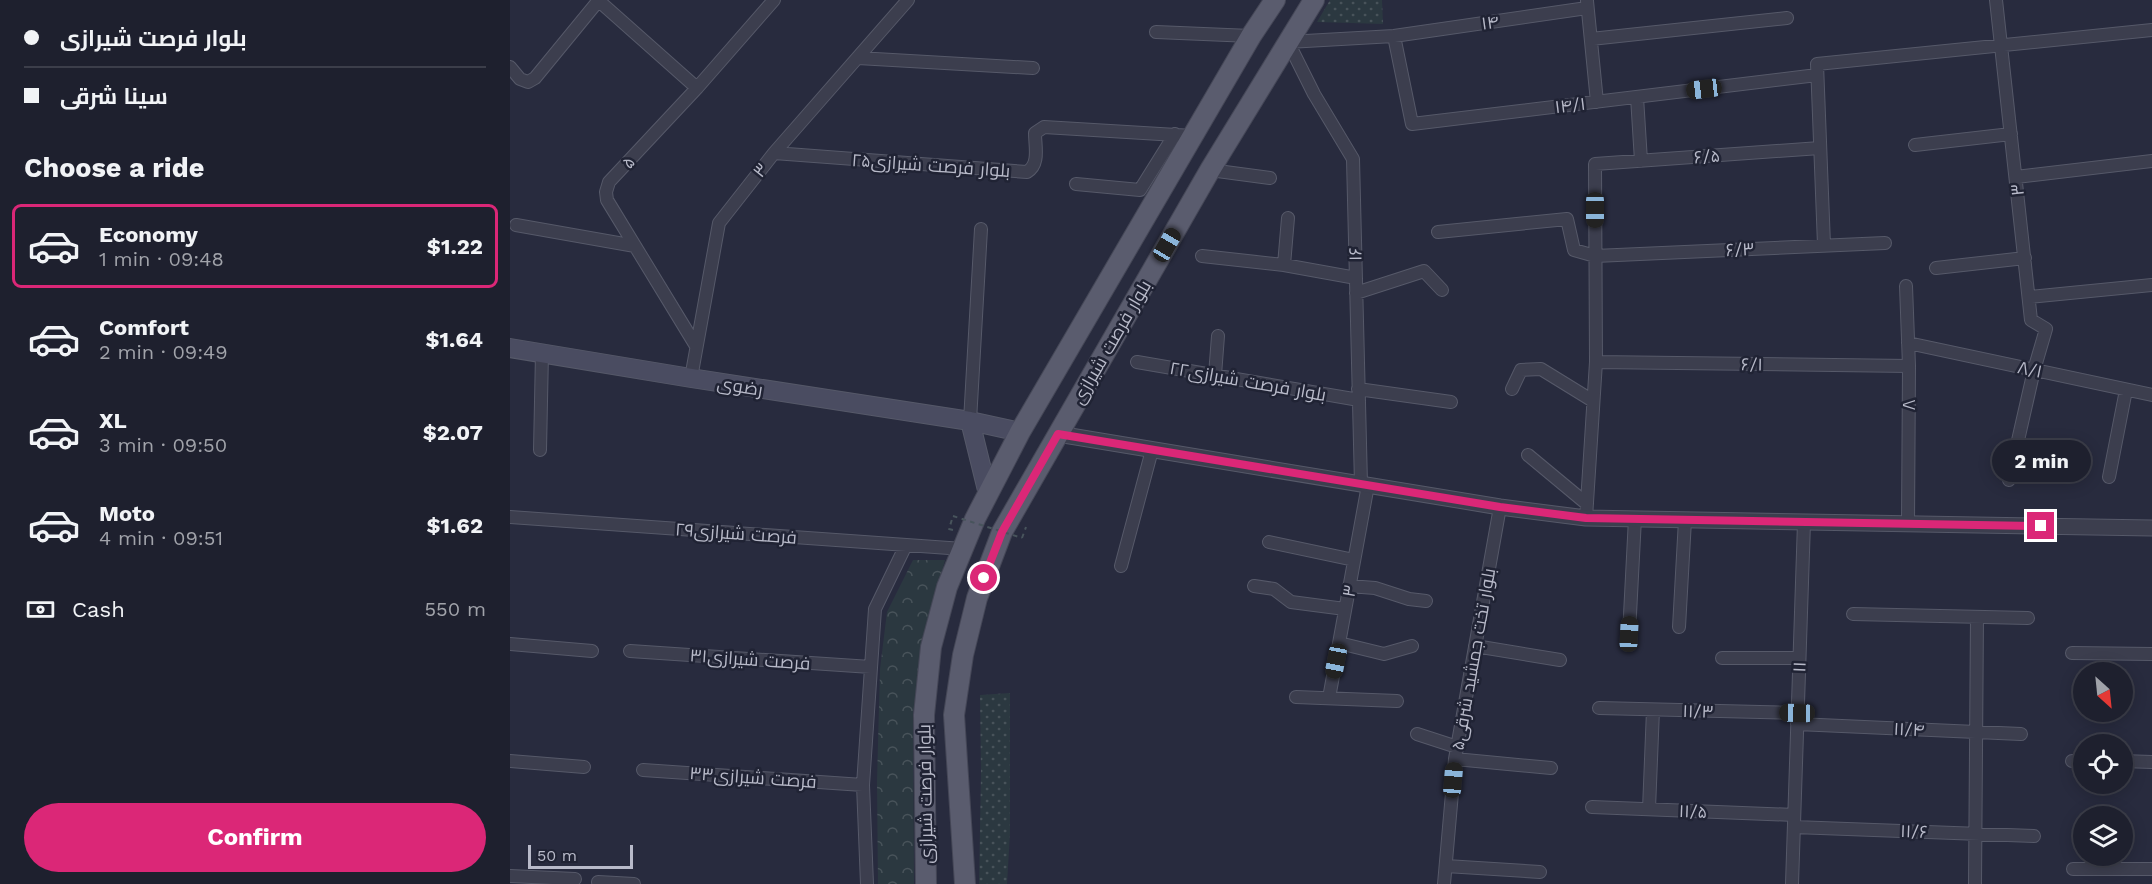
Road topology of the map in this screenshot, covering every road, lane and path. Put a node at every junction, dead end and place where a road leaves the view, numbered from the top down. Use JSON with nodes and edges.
{"nodes":[{"id":1,"x":599,"y":0,"type":"edge"},
{"id":2,"x":774,"y":0,"type":"edge"},
{"id":3,"x":908,"y":0,"type":"edge"},
{"id":4,"x":1275,"y":0,"type":"edge"},
{"id":5,"x":1314,"y":0,"type":"edge"},
{"id":6,"x":1996,"y":0,"type":"edge"},
{"id":7,"x":1587,"y":4,"type":"edge"},
{"id":8,"x":1787,"y":18,"type":"dead end"},
{"id":9,"x":2152,"y":30,"type":"edge"},
{"id":10,"x":1156,"y":32,"type":"dead end"},
{"id":11,"x":1251,"y":36,"type":"junction"},
{"id":12,"x":1394,"y":36,"type":"junction"},
{"id":13,"x":1590,"y":39,"type":"junction"},
{"id":14,"x":1288,"y":42,"type":"junction"},
{"id":15,"x":2001,"y":45,"type":"junction"},
{"id":16,"x":858,"y":58,"type":"junction"},
{"id":17,"x":510,"y":67,"type":"edge"},
{"id":18,"x":1033,"y":68,"type":"dead end"},
{"id":19,"x":1817,"y":70,"type":"junction"},
{"id":20,"x":697,"y":88,"type":"junction"},
{"id":21,"x":1636,"y":97,"type":"junction"},
{"id":22,"x":1597,"y":102,"type":"junction"},
{"id":23,"x":2011,"y":134,"type":"junction"},
{"id":24,"x":1184,"y":135,"type":"junction"},
{"id":25,"x":1915,"y":145,"type":"dead end"},
{"id":26,"x":1820,"y":148,"type":"junction"},
{"id":27,"x":774,"y":153,"type":"junction"},
{"id":28,"x":1641,"y":161,"type":"junction"},
{"id":29,"x":2152,"y":161,"type":"edge"},
{"id":30,"x":1210,"y":170,"type":"junction"},
{"id":31,"x":2016,"y":177,"type":"junction"},
{"id":32,"x":1270,"y":178,"type":"dead end"},
{"id":33,"x":1076,"y":184,"type":"dead end"},
{"id":34,"x":1163,"y":189,"type":"junction"},
{"id":35,"x":1140,"y":190,"type":"junction"},
{"id":36,"x":1288,"y":218,"type":"dead end"},
{"id":37,"x":516,"y":225,"type":"dead end"},
{"id":38,"x":981,"y":229,"type":"dead end"},
{"id":39,"x":1438,"y":232,"type":"dead end"},
{"id":40,"x":1885,"y":243,"type":"dead end"},
{"id":41,"x":1824,"y":245,"type":"junction"},
{"id":42,"x":635,"y":246,"type":"junction"},
{"id":43,"x":1202,"y":256,"type":"dead end"},
{"id":44,"x":1595,"y":256,"type":"junction"},
{"id":45,"x":2025,"y":258,"type":"junction"},
{"id":46,"x":1284,"y":265,"type":"junction"},
{"id":47,"x":1936,"y":268,"type":"dead end"},
{"id":48,"x":1356,"y":278,"type":"junction"},
{"id":49,"x":2152,"y":285,"type":"edge"},
{"id":50,"x":1906,"y":286,"type":"dead end"},
{"id":51,"x":1442,"y":290,"type":"dead end"},
{"id":52,"x":1356,"y":293,"type":"junction"},
{"id":53,"x":2029,"y":297,"type":"junction"},
{"id":54,"x":1218,"y":336,"type":"dead end"},
{"id":55,"x":1908,"y":343,"type":"junction"},
{"id":56,"x":696,"y":346,"type":"junction"},
{"id":57,"x":510,"y":348,"type":"edge"},
{"id":58,"x":542,"y":353,"type":"junction"},
{"id":59,"x":1137,"y":362,"type":"dead end"},
{"id":60,"x":1596,"y":362,"type":"junction"},
{"id":61,"x":1909,"y":366,"type":"junction"},
{"id":62,"x":2034,"y":370,"type":"junction"},
{"id":63,"x":1215,"y":375,"type":"junction"},
{"id":64,"x":691,"y":378,"type":"junction"},
{"id":65,"x":1512,"y":389,"type":"dead end"},
{"id":66,"x":2126,"y":390,"type":"junction"},
{"id":67,"x":1359,"y":394,"type":"junction"},
{"id":68,"x":2152,"y":395,"type":"edge"},
{"id":69,"x":1593,"y":401,"type":"junction"},
{"id":70,"x":1451,"y":402,"type":"dead end"},
{"id":71,"x":970,"y":421,"type":"junction"},
{"id":72,"x":1020,"y":432,"type":"junction"},
{"id":73,"x":1058,"y":434,"type":"junction"},
{"id":74,"x":540,"y":450,"type":"dead end"},
{"id":75,"x":1152,"y":450,"type":"junction"},
{"id":76,"x":1528,"y":455,"type":"dead end"},
{"id":77,"x":2109,"y":477,"type":"dead end"},
{"id":78,"x":2009,"y":480,"type":"dead end"},
{"id":79,"x":1364,"y":485,"type":"junction"},
{"id":80,"x":988,"y":494,"type":"junction"},
{"id":81,"x":1500,"y":507,"type":"junction"},
{"id":82,"x":1586,"y":511,"type":"junction"},
{"id":83,"x":959,"y":513,"type":"dead end"},
{"id":84,"x":510,"y":517,"type":"edge"},
{"id":85,"x":1635,"y":519,"type":"junction"},
{"id":86,"x":1685,"y":520,"type":"junction"},
{"id":87,"x":1804,"y":522,"type":"junction"},
{"id":88,"x":1908,"y":524,"type":"junction"},
{"id":89,"x":2152,"y":528,"type":"edge"},
{"id":90,"x":1022,"y":538,"type":"dead end"},
{"id":91,"x":1269,"y":542,"type":"dead end"},
{"id":92,"x":906,"y":545,"type":"junction"},
{"id":93,"x":963,"y":549,"type":"junction"},
{"id":94,"x":1354,"y":560,"type":"junction"},
{"id":95,"x":1121,"y":566,"type":"dead end"},
{"id":96,"x":1254,"y":586,"type":"dead end"},
{"id":97,"x":1350,"y":586,"type":"junction"},
{"id":98,"x":1426,"y":601,"type":"dead end"},
{"id":99,"x":1345,"y":609,"type":"junction"},
{"id":100,"x":1853,"y":614,"type":"dead end"},
{"id":101,"x":1977,"y":617,"type":"junction"},
{"id":102,"x":2028,"y":618,"type":"dead end"},
{"id":103,"x":1679,"y":627,"type":"dead end"},
{"id":104,"x":1629,"y":634,"type":"dead end"},
{"id":105,"x":1339,"y":643,"type":"junction"},
{"id":106,"x":510,"y":644,"type":"edge"},
{"id":107,"x":1412,"y":646,"type":"dead end"},
{"id":108,"x":1475,"y":646,"type":"junction"},
{"id":109,"x":592,"y":651,"type":"dead end"},
{"id":110,"x":630,"y":651,"type":"dead end"},
{"id":111,"x":2072,"y":653,"type":"dead end"},
{"id":112,"x":2152,"y":654,"type":"edge"},
{"id":113,"x":1722,"y":658,"type":"dead end"},
{"id":114,"x":1799,"y":658,"type":"junction"},
{"id":115,"x":1560,"y":660,"type":"dead end"},
{"id":116,"x":871,"y":667,"type":"junction"},
{"id":117,"x":1296,"y":697,"type":"dead end"},
{"id":118,"x":1329,"y":698,"type":"junction"},
{"id":119,"x":1397,"y":701,"type":"dead end"},
{"id":120,"x":1599,"y":708,"type":"dead end"},
{"id":121,"x":1653,"y":710,"type":"junction"},
{"id":122,"x":1797,"y":718,"type":"junction"},
{"id":123,"x":1976,"y":732,"type":"junction"},
{"id":124,"x":1418,"y":734,"type":"dead end"},
{"id":125,"x":2021,"y":734,"type":"dead end"},
{"id":126,"x":1456,"y":753,"type":"junction"},
{"id":127,"x":510,"y":761,"type":"edge"},
{"id":128,"x":2133,"y":761,"type":"edge"},
{"id":129,"x":2152,"y":762,"type":"edge"},
{"id":130,"x":584,"y":767,"type":"dead end"},
{"id":131,"x":1551,"y":768,"type":"dead end"},
{"id":132,"x":643,"y":770,"type":"dead end"},
{"id":133,"x":863,"y":785,"type":"junction"},
{"id":134,"x":1592,"y":807,"type":"dead end"},
{"id":135,"x":1649,"y":809,"type":"junction"},
{"id":136,"x":1794,"y":821,"type":"junction"},
{"id":137,"x":1976,"y":834,"type":"junction"},
{"id":138,"x":2034,"y":836,"type":"dead end"},
{"id":139,"x":1446,"y":866,"type":"junction"},
{"id":140,"x":2073,"y":869,"type":"dead end"},
{"id":141,"x":2152,"y":869,"type":"edge"},
{"id":142,"x":1540,"y":872,"type":"dead end"},
{"id":143,"x":510,"y":876,"type":"edge"},
{"id":144,"x":575,"y":879,"type":"dead end"},
{"id":145,"x":598,"y":882,"type":"dead end"},
{"id":146,"x":634,"y":884,"type":"edge"},
{"id":147,"x":867,"y":884,"type":"edge"},
{"id":148,"x":926,"y":884,"type":"edge"},
{"id":149,"x":965,"y":884,"type":"edge"},
{"id":150,"x":1444,"y":884,"type":"edge"},
{"id":151,"x":1792,"y":884,"type":"edge"},
{"id":152,"x":1976,"y":884,"type":"edge"}],
"edges":[{"from":1,"to":17,"type":"street"},
{"from":1,"to":20,"type":"street"},
{"from":2,"to":20,"type":"street","name":"۵"},
{"from":3,"to":16,"type":"street","name":"۳"},
{"from":4,"to":11,"type":"main road","name":"بلوار فرصت شیرازی"},
{"from":5,"to":14,"type":"main road","name":"بلوار فرصت شیرازی"},
{"from":6,"to":15,"type":"street","name":"۳"},
{"from":7,"to":12,"type":"street","name":"۱۴"},
{"from":7,"to":13,"type":"street"},
{"from":8,"to":13,"type":"street"},
{"from":9,"to":15,"type":"street","name":"۱۴/۱"},
{"from":10,"to":11,"type":"street"},
{"from":11,"to":24,"type":"main road","name":"بلوار فرصت شیرازی"},
{"from":12,"to":14,"type":"street","name":"۱۴"},
{"from":12,"to":22,"type":"street","name":"۱۴/۱"},
{"from":13,"to":22,"type":"street"},
{"from":14,"to":30,"type":"main road","name":"بلوار فرصت شیرازی"},
{"from":14,"to":48,"type":"street","name":"۱۶"},
{"from":15,"to":19,"type":"street","name":"۱۴/۱"},
{"from":15,"to":23,"type":"street","name":"۳"},
{"from":16,"to":18,"type":"street"},
{"from":16,"to":27,"type":"street","name":"۳"},
{"from":19,"to":21,"type":"street","name":"۱۴/۱"},
{"from":19,"to":26,"type":"street"},
{"from":20,"to":42,"type":"street","name":"۵"},
{"from":21,"to":22,"type":"street","name":"۱۴/۱"},
{"from":21,"to":28,"type":"street"},
{"from":23,"to":25,"type":"street"},
{"from":23,"to":31,"type":"street","name":"۳"},
{"from":24,"to":27,"type":"street","name":"بلوار فرصت شیرازی۲۵"},
{"from":24,"to":34,"type":"main road","name":"بلوار فرصت شیرازی"},
{"from":24,"to":35,"type":"street"},
{"from":26,"to":28,"type":"street","name":"۶/۵"},
{"from":26,"to":41,"type":"street"},
{"from":27,"to":56,"type":"street","name":"۳"},
{"from":28,"to":44,"type":"street","name":"۶/۵"},
{"from":29,"to":31,"type":"street"},
{"from":30,"to":32,"type":"street"},
{"from":30,"to":73,"type":"main road","name":"بلوار فرصت شیرازی"},
{"from":31,"to":45,"type":"street","name":"۳"},
{"from":33,"to":35,"type":"street"},
{"from":34,"to":35,"type":"street"},
{"from":34,"to":72,"type":"main road","name":"بلوار فرصت شیرازی"},
{"from":36,"to":46,"type":"street"},
{"from":37,"to":42,"type":"street"},
{"from":38,"to":71,"type":"street"},
{"from":39,"to":44,"type":"street"},
{"from":40,"to":41,"type":"street","name":"۶/۳"},
{"from":41,"to":44,"type":"street","name":"۶/۳"},
{"from":42,"to":56,"type":"street","name":"۵"},
{"from":43,"to":46,"type":"street"},
{"from":44,"to":60,"type":"street"},
{"from":45,"to":47,"type":"street"},
{"from":45,"to":53,"type":"street","name":"۳"},
{"from":46,"to":48,"type":"street"},
{"from":48,"to":52,"type":"street","name":"۱۶"},
{"from":49,"to":53,"type":"street"},
{"from":50,"to":55,"type":"street","name":"۸"},
{"from":51,"to":52,"type":"street"},
{"from":52,"to":67,"type":"street","name":"۱۶"},
{"from":53,"to":62,"type":"street","name":"۳"},
{"from":54,"to":63,"type":"street"},
{"from":55,"to":61,"type":"street","name":"۸"},
{"from":55,"to":62,"type":"street","name":"۸/۱"},
{"from":56,"to":64,"type":"street","name":"۳"},
{"from":57,"to":58,"type":"main road","name":"رضوی"},
{"from":58,"to":64,"type":"main road","name":"رضوی"},
{"from":58,"to":74,"type":"street"},
{"from":59,"to":63,"type":"street","name":"بلوار فرصت شیرازی۲۲"},
{"from":60,"to":61,"type":"street","name":"۶/۱"},
{"from":60,"to":69,"type":"street"},
{"from":61,"to":88,"type":"street","name":"۸"},
{"from":62,"to":66,"type":"street","name":"۸/۱"},
{"from":62,"to":78,"type":"street"},
{"from":63,"to":67,"type":"street","name":"بلوار فرصت شیرازی۲۲"},
{"from":64,"to":71,"type":"main road","name":"رضوی"},
{"from":65,"to":69,"type":"street"},
{"from":66,"to":68,"type":"street","name":"۸/۱"},
{"from":66,"to":77,"type":"street"},
{"from":67,"to":70,"type":"street","name":"بلوار فرصت شیرازی۲۲"},
{"from":67,"to":79,"type":"street","name":"۱۶"},
{"from":69,"to":82,"type":"street"},
{"from":71,"to":72,"type":"main road","name":"رضوی"},
{"from":71,"to":80,"type":"main road"},
{"from":72,"to":80,"type":"main road","name":"بلوار فرصت شیرازی"},
{"from":73,"to":75,"type":"street"},
{"from":73,"to":149,"type":"main road","name":"بلوار فرصت شیرازی"},
{"from":75,"to":79,"type":"street"},
{"from":75,"to":95,"type":"street"},
{"from":76,"to":82,"type":"street"},
{"from":79,"to":81,"type":"street"},
{"from":79,"to":94,"type":"street","name":"۳"},
{"from":80,"to":93,"type":"main road","name":"بلوار فرصت شیرازی"},
{"from":81,"to":82,"type":"street"},
{"from":81,"to":108,"type":"street","name":"بلوار تخت جمشید شرقی۵"},
{"from":82,"to":85,"type":"street"},
{"from":83,"to":90,"type":"path","bridge":true},
{"from":84,"to":92,"type":"street","name":"فرصت شیرازی۲۹"},
{"from":85,"to":86,"type":"street"},
{"from":85,"to":104,"type":"street"},
{"from":86,"to":87,"type":"street"},
{"from":86,"to":103,"type":"street"},
{"from":87,"to":88,"type":"street"},
{"from":87,"to":114,"type":"street","name":"۱۱"},
{"from":88,"to":89,"type":"street"},
{"from":91,"to":94,"type":"street"},
{"from":92,"to":93,"type":"street","name":"فرصت شیرازی۲۹"},
{"from":92,"to":116,"type":"street"},
{"from":93,"to":148,"type":"main road","name":"بلوار فرصت شیرازی"},
{"from":94,"to":97,"type":"street","name":"۳"},
{"from":96,"to":99,"type":"street"},
{"from":97,"to":98,"type":"street"},
{"from":97,"to":99,"type":"street","name":"۳"},
{"from":99,"to":105,"type":"street","name":"۳"},
{"from":100,"to":101,"type":"street"},
{"from":101,"to":102,"type":"street"},
{"from":101,"to":123,"type":"street"},
{"from":105,"to":107,"type":"street"},
{"from":105,"to":118,"type":"street","name":"۳"},
{"from":106,"to":109,"type":"street"},
{"from":108,"to":115,"type":"street"},
{"from":108,"to":126,"type":"street","name":"بلوار تخت جمشید شرقی۵"},
{"from":110,"to":116,"type":"street","name":"فرصت شیرازی۳۱"},
{"from":111,"to":112,"type":"street"},
{"from":113,"to":114,"type":"street"},
{"from":114,"to":122,"type":"street","name":"۱۱"},
{"from":116,"to":133,"type":"street"},
{"from":117,"to":118,"type":"street"},
{"from":118,"to":119,"type":"street"},
{"from":120,"to":121,"type":"street","name":"۱۱/۳"},
{"from":121,"to":122,"type":"street","name":"۱۱/۳"},
{"from":121,"to":135,"type":"street"},
{"from":122,"to":123,"type":"street","name":"۱۱/۴"},
{"from":122,"to":136,"type":"street","name":"۱۱"},
{"from":123,"to":125,"type":"street","name":"۱۱/۴"},
{"from":123,"to":137,"type":"street"},
{"from":124,"to":126,"type":"street"},
{"from":126,"to":131,"type":"street"},
{"from":126,"to":139,"type":"street","name":"بلوار تخت جمشید شرقی۵"},
{"from":127,"to":130,"type":"street"},
{"from":128,"to":129,"type":"street"},
{"from":132,"to":133,"type":"street","name":"فرصت شیرازی۳۳"},
{"from":133,"to":147,"type":"street"},
{"from":134,"to":135,"type":"street","name":"۱۱/۵"},
{"from":135,"to":136,"type":"street","name":"۱۱/۵"},
{"from":136,"to":137,"type":"street","name":"۱۱/۶"},
{"from":136,"to":151,"type":"street","name":"۱۱"},
{"from":137,"to":138,"type":"street","name":"۱۱/۶"},
{"from":137,"to":152,"type":"street"},
{"from":139,"to":142,"type":"street"},
{"from":139,"to":150,"type":"street","name":"بلوار تخت جمشید شرقی۵"},
{"from":140,"to":141,"type":"street"},
{"from":143,"to":144,"type":"street"},
{"from":145,"to":146,"type":"street"}]}
